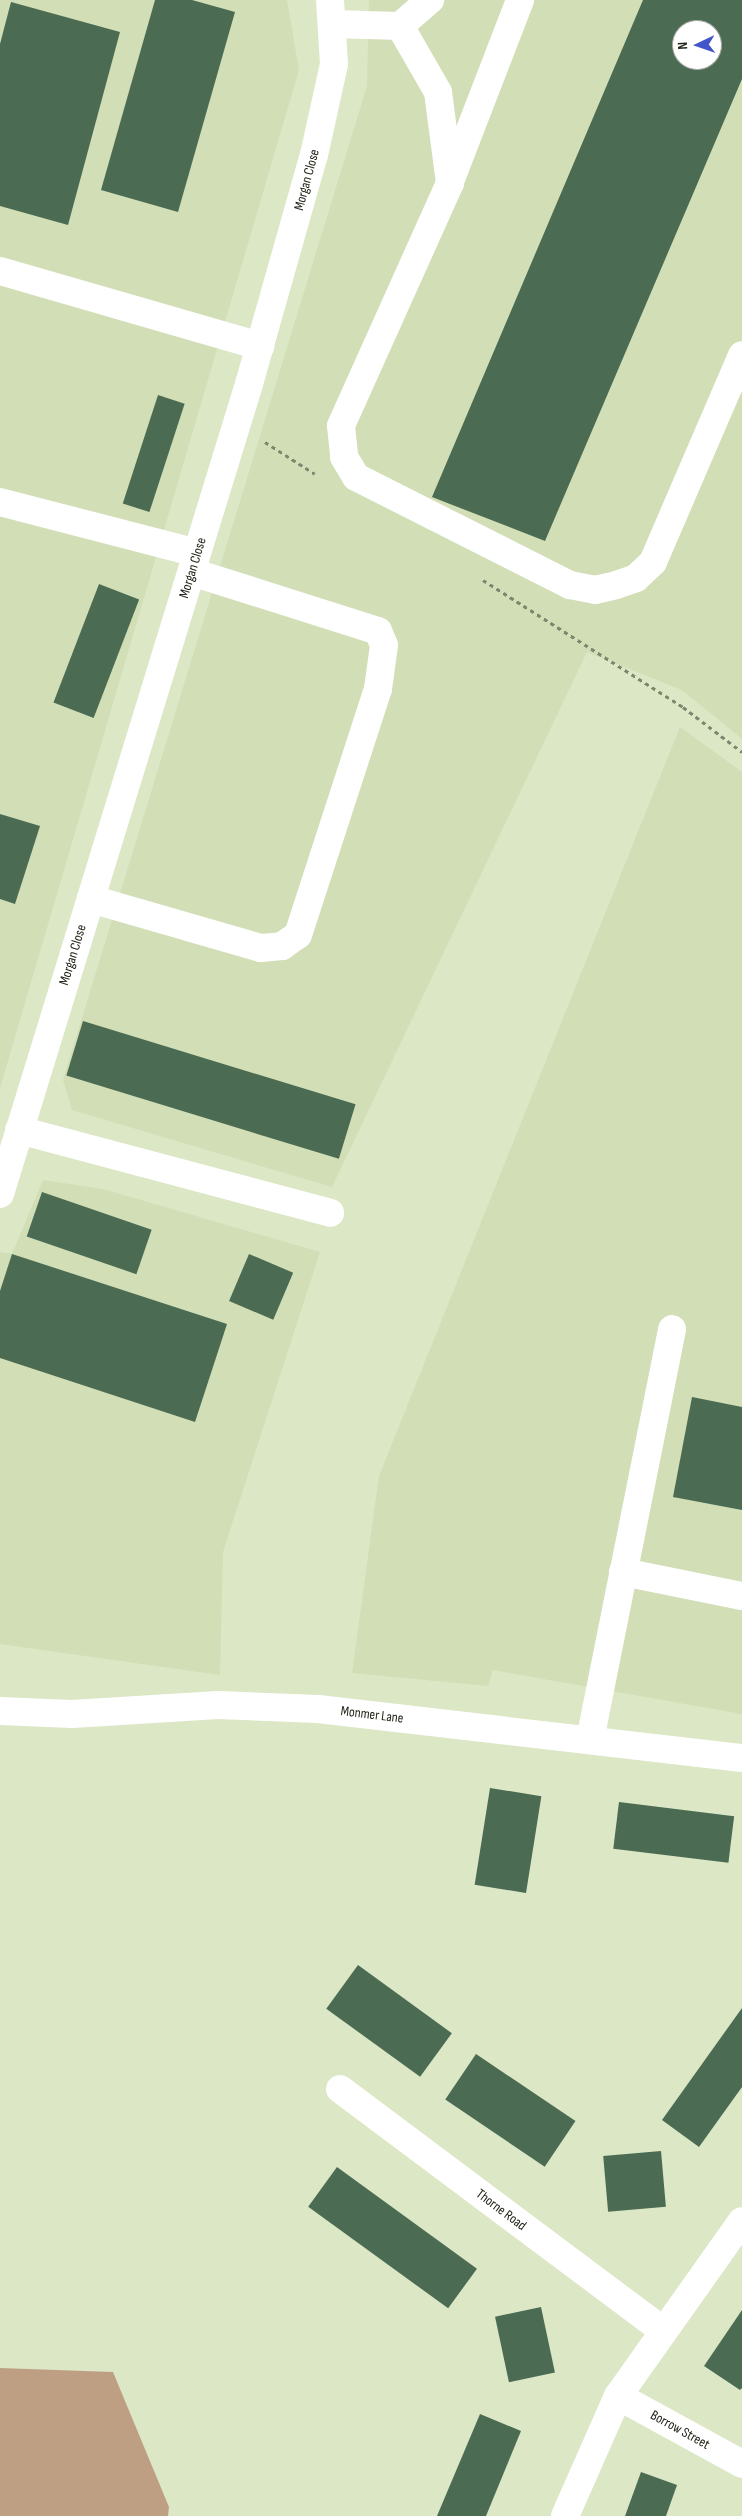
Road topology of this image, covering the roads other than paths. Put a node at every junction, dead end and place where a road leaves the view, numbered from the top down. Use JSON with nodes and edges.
{"nodes":[{"id":1,"x":430,"y":0,"type":"edge"},
{"id":2,"x":520,"y":0,"type":"edge"},
{"id":3,"x":331,"y":12,"type":"edge"},
{"id":4,"x":400,"y":26,"type":"junction"},
{"id":5,"x":450,"y":183,"type":"junction"},
{"id":6,"x":0,"y":271,"type":"edge"},
{"id":7,"x":260,"y":346,"type":"junction"},
{"id":8,"x":742,"y":355,"type":"edge"},
{"id":9,"x":0,"y":502,"type":"edge"},
{"id":10,"x":194,"y":562,"type":"junction"},
{"id":11,"x":91,"y":899,"type":"junction"},
{"id":12,"x":19,"y":1130,"type":"junction"},
{"id":13,"x":0,"y":1194,"type":"edge"},
{"id":14,"x":330,"y":1213,"type":"dead end"},
{"id":15,"x":672,"y":1330,"type":"dead end"},
{"id":16,"x":623,"y":1572,"type":"junction"},
{"id":17,"x":742,"y":1596,"type":"edge"},
{"id":18,"x":0,"y":1711,"type":"edge"},
{"id":19,"x":590,"y":1740,"type":"junction"},
{"id":20,"x":742,"y":1758,"type":"edge"},
{"id":21,"x":340,"y":2089,"type":"dead end"},
{"id":22,"x":742,"y":2221,"type":"edge"},
{"id":23,"x":662,"y":2330,"type":"junction"},
{"id":24,"x":618,"y":2396,"type":"junction"},
{"id":25,"x":742,"y":2464,"type":"edge"},
{"id":26,"x":565,"y":2516,"type":"edge"}],
"edges":[{"from":1,"to":4,"type":"street"},
{"from":2,"to":5,"type":"street"},
{"from":3,"to":4,"type":"street"},
{"from":3,"to":7,"type":"street","name":"Morgan Close"},
{"from":4,"to":5,"type":"street"},
{"from":5,"to":8,"type":"street"},
{"from":6,"to":7,"type":"street"},
{"from":7,"to":10,"type":"street","name":"Morgan Close"},
{"from":9,"to":10,"type":"street"},
{"from":10,"to":11,"type":"street","name":"Morgan Close"},
{"from":10,"to":11,"type":"street"},
{"from":11,"to":12,"type":"street","name":"Morgan Close"},
{"from":12,"to":13,"type":"street","name":"Morgan Close"},
{"from":12,"to":14,"type":"street"},
{"from":15,"to":16,"type":"street"},
{"from":16,"to":17,"type":"street"},
{"from":16,"to":19,"type":"street"},
{"from":18,"to":19,"type":"street","name":"Monmer Lane"},
{"from":19,"to":20,"type":"street","name":"Monmer Lane"},
{"from":21,"to":23,"type":"street","name":"Thorne Road"},
{"from":22,"to":23,"type":"street"},
{"from":23,"to":24,"type":"street"},
{"from":24,"to":25,"type":"street","name":"Borrow Street"},
{"from":24,"to":26,"type":"street"}]}
